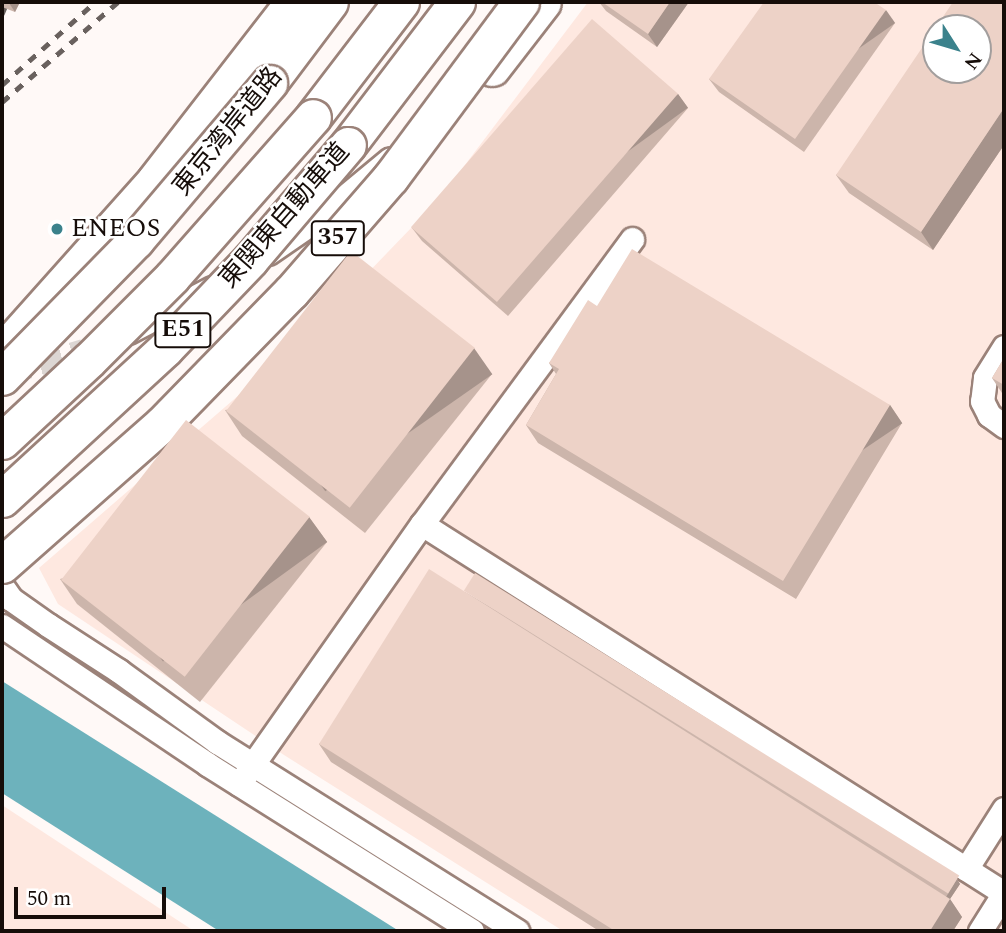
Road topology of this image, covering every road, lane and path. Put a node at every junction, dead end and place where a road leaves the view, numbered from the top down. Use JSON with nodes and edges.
{"nodes":[{"id":1,"x":330,"y":2,"type":"edge"},
{"id":2,"x":401,"y":2,"type":"edge"},
{"id":3,"x":457,"y":2,"type":"edge"},
{"id":4,"x":521,"y":2,"type":"edge"},
{"id":5,"x":543,"y":2,"type":"edge"},
{"id":6,"x":289,"y":5,"type":"edge"},
{"id":7,"x":494,"y":65,"type":"junction"},
{"id":8,"x":632,"y":239,"type":"dead end"},
{"id":9,"x":1004,"y":347,"type":"edge"},
{"id":10,"x":84,"y":350,"type":"tunnel mouth"},
{"id":11,"x":2,"y":352,"type":"edge"},
{"id":12,"x":2,"y":377,"type":"edge"},
{"id":13,"x":1004,"y":426,"type":"edge"},
{"id":14,"x":2,"y":441,"type":"edge"},
{"id":15,"x":2,"y":499,"type":"edge"},
{"id":16,"x":422,"y":524,"type":"junction"},
{"id":17,"x":2,"y":542,"type":"edge"},
{"id":18,"x":2,"y":565,"type":"edge"},
{"id":19,"x":2,"y":586,"type":"edge"},
{"id":20,"x":2,"y":626,"type":"edge"},
{"id":21,"x":252,"y":765,"type":"junction"},
{"id":22,"x":239,"y":784,"type":"junction"},
{"id":23,"x":1004,"y":809,"type":"edge"},
{"id":24,"x":966,"y":869,"type":"junction"},
{"id":25,"x":472,"y":931,"type":"edge"},
{"id":26,"x":517,"y":931,"type":"edge"},
{"id":27,"x":980,"y":931,"type":"edge"}],
"edges":[{"from":1,"to":12,"type":"highway","name":"東京湾岸道路","bridge":true},
{"from":2,"to":14,"type":"highway","name":"東関東自動車道","number":"E51","bridge":true},
{"from":3,"to":15,"type":"highway","name":"東関東自動車道","number":"E51","bridge":true},
{"from":4,"to":18,"type":"highway","number":"357","bridge":true},
{"from":5,"to":7,"type":"highway","number":"357"},
{"from":6,"to":11,"type":"highway","name":"東京湾岸道路"},
{"from":7,"to":10,"type":"street"},
{"from":7,"to":17,"type":"highway","number":"357"},
{"from":8,"to":16,"type":"street"},
{"from":9,"to":13,"type":"street"},
{"from":16,"to":21,"type":"street"},
{"from":16,"to":24,"type":"street"},
{"from":19,"to":21,"type":"street"},
{"from":20,"to":22,"type":"street"},
{"from":21,"to":22,"type":"street"},
{"from":21,"to":26,"type":"street"},
{"from":22,"to":25,"type":"street"},
{"from":23,"to":24,"type":"street"},
{"from":24,"to":27,"type":"street"}]}
